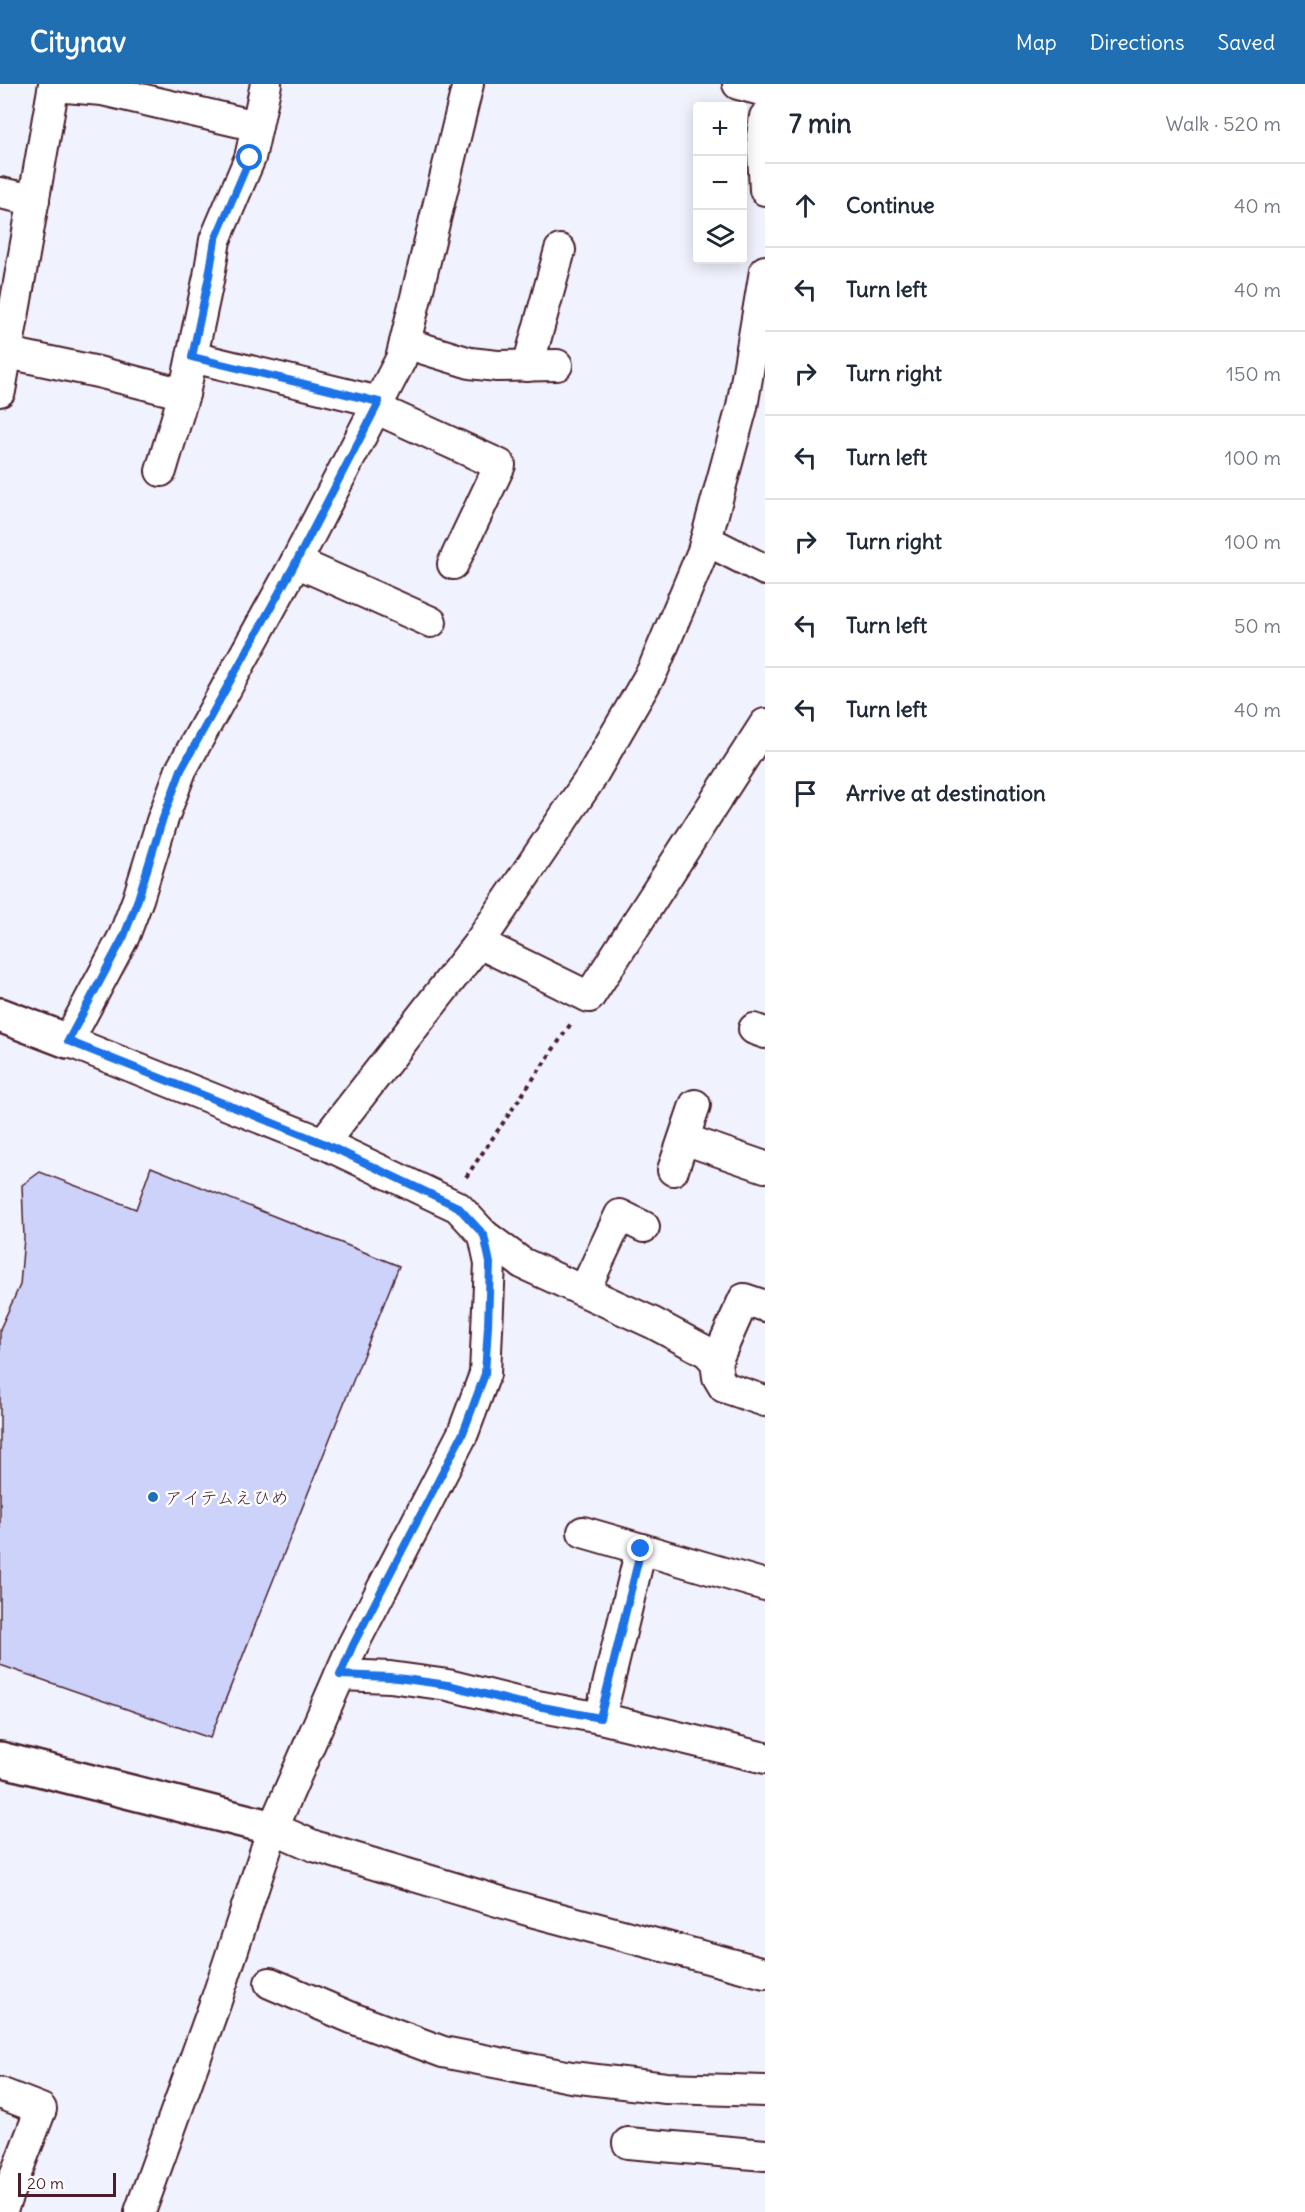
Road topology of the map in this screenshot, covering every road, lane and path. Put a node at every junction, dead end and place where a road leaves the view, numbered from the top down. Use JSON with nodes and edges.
{"nodes":[{"id":1,"x":266,"y":84,"type":"edge"},
{"id":2,"x":468,"y":84,"type":"edge"},
{"id":3,"x":738,"y":84,"type":"edge"},
{"id":4,"x":54,"y":85,"type":"edge"},
{"id":5,"x":765,"y":92,"type":"edge"},
{"id":6,"x":765,"y":117,"type":"edge"},
{"id":7,"x":258,"y":126,"type":"junction"},
{"id":8,"x":765,"y":190,"type":"edge"},
{"id":9,"x":0,"y":193,"type":"edge"},
{"id":10,"x":34,"y":200,"type":"junction"},
{"id":11,"x":560,"y":250,"type":"dead end"},
{"id":12,"x":765,"y":271,"type":"edge"},
{"id":13,"x":405,"y":343,"type":"junction"},
{"id":14,"x":8,"y":353,"type":"junction"},
{"id":15,"x":192,"y":357,"type":"junction"},
{"id":16,"x":757,"y":370,"type":"edge"},
{"id":17,"x":0,"y":391,"type":"edge"},
{"id":18,"x":183,"y":394,"type":"junction"},
{"id":19,"x":377,"y":405,"type":"junction"},
{"id":20,"x":161,"y":471,"type":"dead end"},
{"id":21,"x":706,"y":540,"type":"junction"},
{"id":22,"x":296,"y":562,"type":"junction"},
{"id":23,"x":453,"y":564,"type":"dead end"},
{"id":24,"x":765,"y":570,"type":"edge"},
{"id":25,"x":431,"y":622,"type":"dead end"},
{"id":26,"x":765,"y":724,"type":"edge"},
{"id":27,"x":479,"y":943,"type":"junction"},
{"id":28,"x":589,"y":997,"type":"junction"},
{"id":29,"x":0,"y":1016,"type":"edge"},
{"id":30,"x":68,"y":1041,"type":"junction"},
{"id":31,"x":695,"y":1105,"type":"dead end"},
{"id":32,"x":684,"y":1139,"type":"junction"},
{"id":33,"x":323,"y":1143,"type":"junction"},
{"id":34,"x":765,"y":1167,"type":"edge"},
{"id":35,"x":673,"y":1170,"type":"dead end"},
{"id":36,"x":448,"y":1202,"type":"junction"},
{"id":37,"x":644,"y":1227,"type":"dead end"},
{"id":38,"x":484,"y":1235,"type":"junction"},
{"id":39,"x":584,"y":1291,"type":"junction"},
{"id":40,"x":765,"y":1306,"type":"edge"},
{"id":41,"x":716,"y":1362,"type":"junction"},
{"id":42,"x":765,"y":1401,"type":"edge"},
{"id":43,"x":583,"y":1533,"type":"dead end"},
{"id":44,"x":641,"y":1549,"type":"junction"},
{"id":45,"x":765,"y":1585,"type":"edge"},
{"id":46,"x":340,"y":1675,"type":"junction"},
{"id":47,"x":600,"y":1718,"type":"junction"},
{"id":48,"x":765,"y":1758,"type":"edge"},
{"id":49,"x":0,"y":1759,"type":"edge"},
{"id":50,"x":273,"y":1828,"type":"junction"},
{"id":51,"x":765,"y":1973,"type":"edge"},
{"id":52,"x":270,"y":1983,"type":"dead end"},
{"id":53,"x":765,"y":2091,"type":"edge"},
{"id":54,"x":0,"y":2093,"type":"edge"},
{"id":55,"x":628,"y":2143,"type":"dead end"},
{"id":56,"x":765,"y":2156,"type":"edge"},
{"id":57,"x":2,"y":2212,"type":"edge"},
{"id":58,"x":140,"y":2212,"type":"edge"}],
"edges":[{"from":1,"to":7,"type":"street"},
{"from":2,"to":13,"type":"street"},
{"from":3,"to":5,"type":"street"},
{"from":4,"to":7,"type":"street"},
{"from":4,"to":10,"type":"street"},
{"from":6,"to":8,"type":"street"},
{"from":7,"to":15,"type":"street"},
{"from":9,"to":10,"type":"street"},
{"from":10,"to":14,"type":"street"},
{"from":11,"to":13,"type":"street"},
{"from":12,"to":16,"type":"street"},
{"from":13,"to":19,"type":"street"},
{"from":14,"to":17,"type":"street"},
{"from":14,"to":18,"type":"street"},
{"from":15,"to":18,"type":"street"},
{"from":15,"to":19,"type":"street"},
{"from":16,"to":21,"type":"street"},
{"from":18,"to":20,"type":"street"},
{"from":19,"to":22,"type":"street"},
{"from":19,"to":23,"type":"street"},
{"from":21,"to":24,"type":"street"},
{"from":21,"to":27,"type":"street"},
{"from":22,"to":25,"type":"street"},
{"from":22,"to":30,"type":"street"},
{"from":26,"to":28,"type":"street"},
{"from":27,"to":28,"type":"street"},
{"from":27,"to":33,"type":"street"},
{"from":28,"to":36,"type":"path"},
{"from":29,"to":30,"type":"street"},
{"from":30,"to":33,"type":"street"},
{"from":31,"to":32,"type":"street"},
{"from":32,"to":34,"type":"street"},
{"from":32,"to":35,"type":"street"},
{"from":33,"to":36,"type":"street"},
{"from":36,"to":38,"type":"street"},
{"from":37,"to":39,"type":"street"},
{"from":38,"to":39,"type":"street"},
{"from":38,"to":46,"type":"street"},
{"from":39,"to":41,"type":"street"},
{"from":40,"to":41,"type":"street"},
{"from":41,"to":42,"type":"street"},
{"from":43,"to":44,"type":"street"},
{"from":44,"to":45,"type":"street"},
{"from":44,"to":47,"type":"street"},
{"from":46,"to":47,"type":"street"},
{"from":46,"to":50,"type":"street"},
{"from":47,"to":48,"type":"street"},
{"from":49,"to":50,"type":"street"},
{"from":50,"to":51,"type":"street"},
{"from":50,"to":58,"type":"street"},
{"from":52,"to":53,"type":"street"},
{"from":54,"to":57,"type":"street"},
{"from":55,"to":56,"type":"street"}]}
